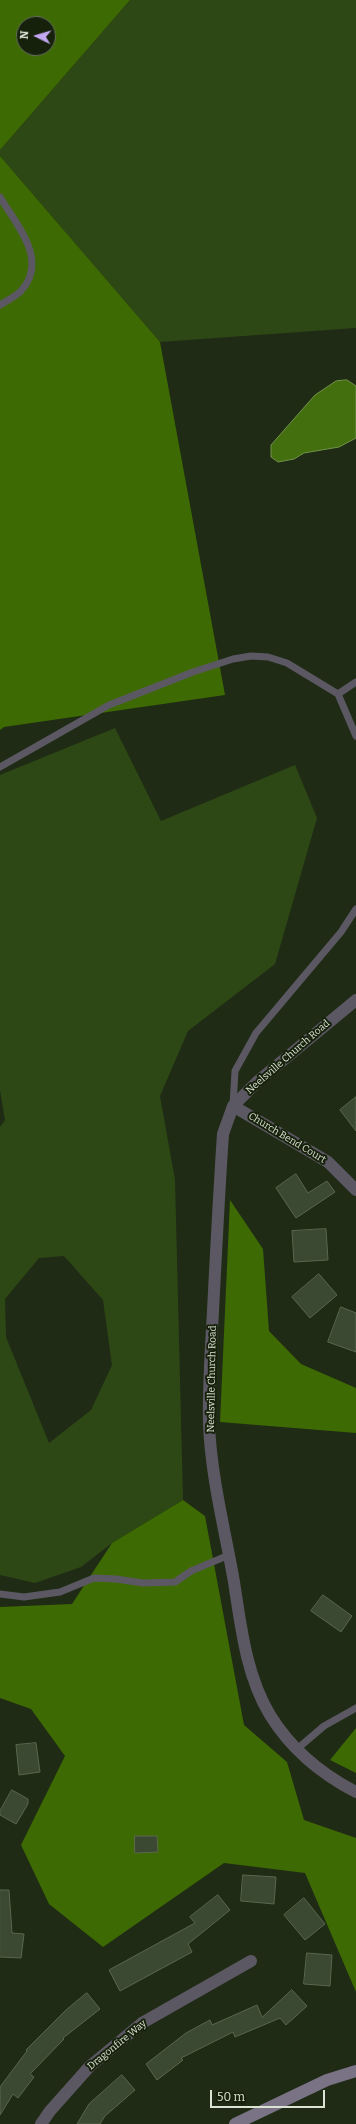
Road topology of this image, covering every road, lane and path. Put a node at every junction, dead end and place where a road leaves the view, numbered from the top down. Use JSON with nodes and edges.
{"nodes":[{"id":1,"x":0,"y":198,"type":"edge"},
{"id":2,"x":0,"y":305,"type":"edge"},
{"id":3,"x":356,"y":682,"type":"edge"},
{"id":4,"x":338,"y":694,"type":"junction"},
{"id":5,"x":356,"y":736,"type":"edge"},
{"id":6,"x":0,"y":767,"type":"edge"},
{"id":7,"x":356,"y":909,"type":"edge"},
{"id":8,"x":356,"y":1000,"type":"edge"},
{"id":9,"x":233,"y":1106,"type":"junction"},
{"id":10,"x":356,"y":1190,"type":"edge"},
{"id":11,"x":229,"y":1555,"type":"junction"},
{"id":12,"x":0,"y":1594,"type":"edge"},
{"id":13,"x":356,"y":1708,"type":"edge"},
{"id":14,"x":297,"y":1749,"type":"junction"},
{"id":15,"x":356,"y":1792,"type":"edge"},
{"id":16,"x":251,"y":1961,"type":"dead end"},
{"id":17,"x":356,"y":2071,"type":"edge"},
{"id":18,"x":41,"y":2124,"type":"edge"},
{"id":19,"x":235,"y":2124,"type":"edge"}],
"edges":[{"from":1,"to":2,"type":"lane"},
{"from":3,"to":4,"type":"lane"},
{"from":4,"to":5,"type":"lane"},
{"from":4,"to":6,"type":"lane"},
{"from":7,"to":9,"type":"lane"},
{"from":8,"to":9,"type":"street","name":"Neelsville Church Road"},
{"from":9,"to":10,"type":"street","name":"Church Bend Court"},
{"from":9,"to":11,"type":"street","name":"Neelsville Church Road"},
{"from":11,"to":12,"type":"lane"},
{"from":11,"to":14,"type":"street","name":"Neelsville Church Road"},
{"from":13,"to":14,"type":"lane"},
{"from":14,"to":15,"type":"street","name":"Neelsville Church Road"},
{"from":16,"to":18,"type":"street","name":"Dragonfire Way"},
{"from":17,"to":19,"type":"street"}]}
